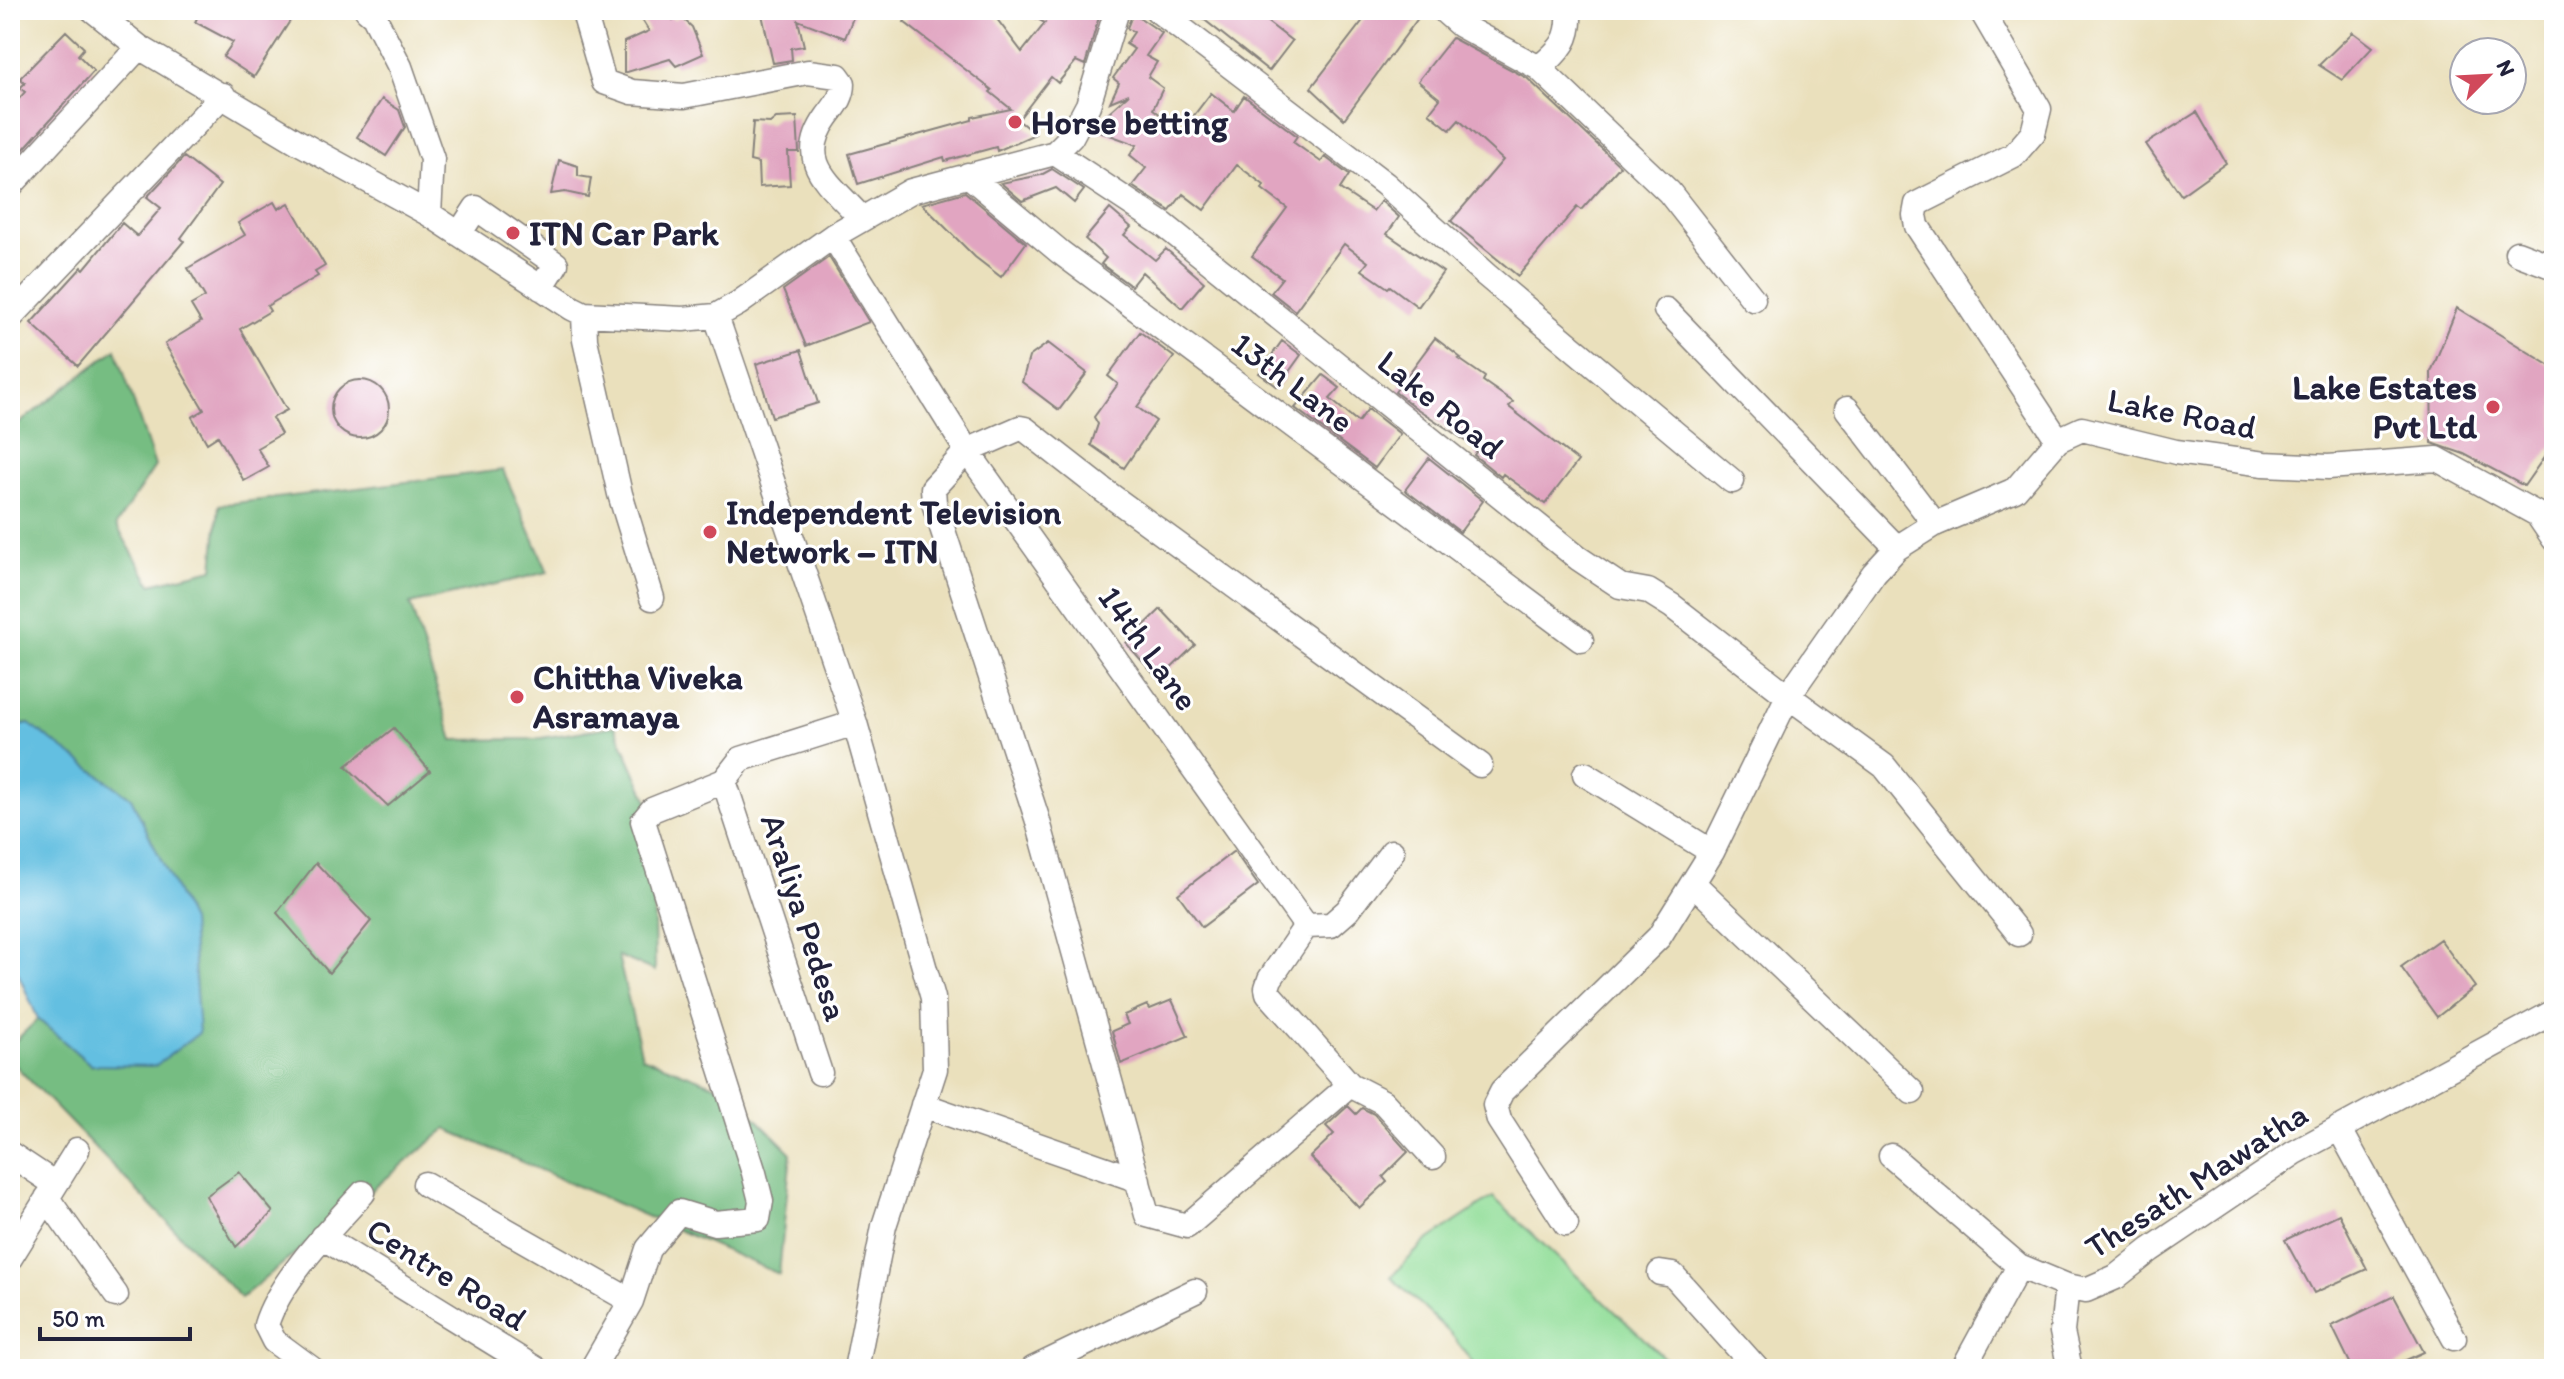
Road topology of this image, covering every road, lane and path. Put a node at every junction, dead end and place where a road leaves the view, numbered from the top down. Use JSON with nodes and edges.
{"nodes":[{"id":1,"x":367,"y":10,"type":"edge"},
{"id":2,"x":588,"y":10,"type":"edge"},
{"id":3,"x":1117,"y":10,"type":"edge"},
{"id":4,"x":1157,"y":10,"type":"edge"},
{"id":5,"x":1443,"y":10,"type":"edge"},
{"id":6,"x":1569,"y":10,"type":"edge"},
{"id":7,"x":1981,"y":10,"type":"edge"},
{"id":8,"x":99,"y":12,"type":"edge"},
{"id":9,"x":139,"y":47,"type":"junction"},
{"id":10,"x":1539,"y":68,"type":"junction"},
{"id":11,"x":223,"y":95,"type":"junction"},
{"id":12,"x":1055,"y":153,"type":"junction"},
{"id":13,"x":968,"y":175,"type":"junction"},
{"id":14,"x":10,"y":186,"type":"edge"},
{"id":15,"x":429,"y":214,"type":"junction"},
{"id":16,"x":861,"y":218,"type":"junction"},
{"id":17,"x":833,"y":236,"type":"junction"},
{"id":18,"x":2517,"y":253,"type":"dead end"},
{"id":19,"x":2554,"y":267,"type":"edge"},
{"id":20,"x":1753,"y":299,"type":"dead end"},
{"id":21,"x":1666,"y":310,"type":"dead end"},
{"id":22,"x":584,"y":314,"type":"junction"},
{"id":23,"x":716,"y":316,"type":"junction"},
{"id":24,"x":10,"y":318,"type":"edge"},
{"id":25,"x":1847,"y":409,"type":"dead end"},
{"id":26,"x":2058,"y":440,"type":"junction"},
{"id":27,"x":967,"y":451,"type":"junction"},
{"id":28,"x":1732,"y":481,"type":"dead end"},
{"id":29,"x":1935,"y":524,"type":"junction"},
{"id":30,"x":2554,"y":539,"type":"edge"},
{"id":31,"x":1897,"y":548,"type":"junction"},
{"id":32,"x":652,"y":598,"type":"dead end"},
{"id":33,"x":1581,"y":640,"type":"dead end"},
{"id":34,"x":1788,"y":696,"type":"junction"},
{"id":35,"x":855,"y":723,"type":"junction"},
{"id":36,"x":1480,"y":765,"type":"dead end"},
{"id":37,"x":1585,"y":774,"type":"dead end"},
{"id":38,"x":724,"y":781,"type":"junction"},
{"id":39,"x":1392,"y":852,"type":"dead end"},
{"id":40,"x":1712,"y":852,"type":"junction"},
{"id":41,"x":1694,"y":884,"type":"junction"},
{"id":42,"x":1306,"y":926,"type":"junction"},
{"id":43,"x":2019,"y":934,"type":"dead end"},
{"id":44,"x":2554,"y":1012,"type":"edge"},
{"id":45,"x":820,"y":1073,"type":"dead end"},
{"id":46,"x":1350,"y":1085,"type":"junction"},
{"id":47,"x":1912,"y":1092,"type":"dead end"},
{"id":48,"x":923,"y":1105,"type":"junction"},
{"id":49,"x":2339,"y":1128,"type":"junction"},
{"id":50,"x":77,"y":1150,"type":"dead end"},
{"id":51,"x":10,"y":1154,"type":"edge"},
{"id":52,"x":1891,"y":1156,"type":"dead end"},
{"id":53,"x":1433,"y":1157,"type":"dead end"},
{"id":54,"x":1138,"y":1180,"type":"junction"},
{"id":55,"x":425,"y":1184,"type":"dead end"},
{"id":56,"x":51,"y":1191,"type":"junction"},
{"id":57,"x":363,"y":1193,"type":"dead end"},
{"id":58,"x":1566,"y":1224,"type":"dead end"},
{"id":59,"x":322,"y":1237,"type":"junction"},
{"id":60,"x":10,"y":1258,"type":"edge"},
{"id":61,"x":2019,"y":1266,"type":"junction"},
{"id":62,"x":1660,"y":1273,"type":"dead end"},
{"id":63,"x":2067,"y":1286,"type":"junction"},
{"id":64,"x":1195,"y":1291,"type":"dead end"},
{"id":65,"x":116,"y":1295,"type":"dead end"},
{"id":66,"x":631,"y":1301,"type":"junction"},
{"id":67,"x":2454,"y":1338,"type":"dead end"},
{"id":68,"x":312,"y":1369,"type":"edge"},
{"id":69,"x":536,"y":1369,"type":"edge"},
{"id":70,"x":592,"y":1369,"type":"edge"},
{"id":71,"x":856,"y":1369,"type":"edge"},
{"id":72,"x":1033,"y":1369,"type":"edge"},
{"id":73,"x":1757,"y":1369,"type":"edge"},
{"id":74,"x":1963,"y":1369,"type":"edge"},
{"id":75,"x":2070,"y":1369,"type":"edge"}],
"edges":[{"from":1,"to":15,"type":"street"},
{"from":2,"to":16,"type":"street"},
{"from":3,"to":12,"type":"street"},
{"from":4,"to":28,"type":"street"},
{"from":5,"to":10,"type":"street"},
{"from":6,"to":10,"type":"street"},
{"from":7,"to":26,"type":"street"},
{"from":8,"to":9,"type":"street"},
{"from":9,"to":11,"type":"street"},
{"from":9,"to":14,"type":"street"},
{"from":10,"to":20,"type":"street"},
{"from":11,"to":15,"type":"street"},
{"from":11,"to":24,"type":"street"},
{"from":12,"to":13,"type":"street"},
{"from":12,"to":34,"type":"street","name":"Lake Road"},
{"from":13,"to":16,"type":"street"},
{"from":13,"to":33,"type":"street","name":"13th Lane"},
{"from":15,"to":22,"type":"street"},
{"from":16,"to":17,"type":"street"},
{"from":17,"to":23,"type":"street"},
{"from":17,"to":27,"type":"street","name":"14th Lane"},
{"from":18,"to":19,"type":"street"},
{"from":21,"to":31,"type":"street"},
{"from":22,"to":23,"type":"street"},
{"from":22,"to":32,"type":"street"},
{"from":23,"to":35,"type":"street"},
{"from":25,"to":29,"type":"street"},
{"from":26,"to":29,"type":"street"},
{"from":26,"to":30,"type":"street","name":"Lake Road"},
{"from":27,"to":36,"type":"street"},
{"from":27,"to":42,"type":"street","name":"14th Lane"},
{"from":27,"to":54,"type":"street"},
{"from":29,"to":31,"type":"street"},
{"from":31,"to":34,"type":"street"},
{"from":34,"to":40,"type":"street"},
{"from":34,"to":43,"type":"street","name":"Lake Road"},
{"from":35,"to":38,"type":"street","name":"Araliya Pedesa"},
{"from":35,"to":48,"type":"street"},
{"from":37,"to":40,"type":"street"},
{"from":38,"to":45,"type":"street","name":"Araliya Pedesa"},
{"from":38,"to":66,"type":"street","name":"Araliya Pedesa"},
{"from":39,"to":42,"type":"street"},
{"from":40,"to":41,"type":"street"},
{"from":41,"to":47,"type":"street"},
{"from":41,"to":58,"type":"street"},
{"from":42,"to":46,"type":"street"},
{"from":44,"to":49,"type":"street","name":"Thesath Mawatha"},
{"from":46,"to":53,"type":"street"},
{"from":46,"to":54,"type":"street"},
{"from":48,"to":54,"type":"street"},
{"from":48,"to":71,"type":"street"},
{"from":49,"to":63,"type":"street","name":"Thesath Mawatha"},
{"from":49,"to":67,"type":"street"},
{"from":50,"to":56,"type":"street"},
{"from":51,"to":56,"type":"street"},
{"from":52,"to":61,"type":"street","name":"Thesath Mawatha"},
{"from":55,"to":66,"type":"street"},
{"from":56,"to":60,"type":"street"},
{"from":56,"to":65,"type":"street"},
{"from":57,"to":59,"type":"street"},
{"from":59,"to":68,"type":"street"},
{"from":59,"to":69,"type":"street","name":"Centre Road"},
{"from":61,"to":63,"type":"street","name":"Thesath Mawatha"},
{"from":61,"to":74,"type":"street"},
{"from":62,"to":73,"type":"street"},
{"from":63,"to":75,"type":"street"},
{"from":64,"to":72,"type":"street"},
{"from":66,"to":70,"type":"street"}]}
